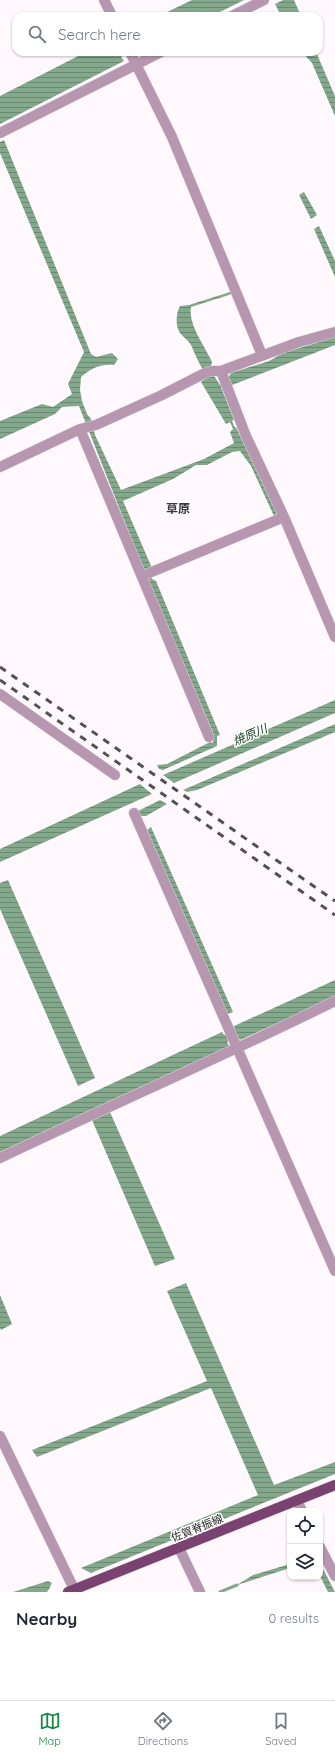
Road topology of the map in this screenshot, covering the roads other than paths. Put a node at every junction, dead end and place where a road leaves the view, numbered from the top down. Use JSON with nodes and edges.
{"nodes":[{"id":1,"x":104,"y":0,"type":"edge"},
{"id":2,"x":264,"y":0,"type":"edge"},
{"id":3,"x":110,"y":12,"type":"edge"},
{"id":4,"x":240,"y":12,"type":"edge"},
{"id":5,"x":132,"y":56,"type":"edge"},
{"id":6,"x":153,"y":56,"type":"edge"},
{"id":7,"x":136,"y":65,"type":"junction"},
{"id":8,"x":0,"y":133,"type":"edge"},
{"id":9,"x":335,"y":332,"type":"edge"},
{"id":10,"x":262,"y":356,"type":"junction"},
{"id":11,"x":217,"y":376,"type":"junction"},
{"id":12,"x":80,"y":429,"type":"junction"},
{"id":13,"x":0,"y":467,"type":"edge"},
{"id":14,"x":284,"y":517,"type":"junction"},
{"id":15,"x":142,"y":576,"type":"junction"},
{"id":16,"x":335,"y":637,"type":"edge"},
{"id":17,"x":0,"y":694,"type":"edge"},
{"id":18,"x":209,"y":738,"type":"dead end"},
{"id":19,"x":115,"y":775,"type":"dead end"},
{"id":20,"x":134,"y":813,"type":"dead end"},
{"id":21,"x":335,"y":1001,"type":"edge"},
{"id":22,"x":236,"y":1046,"type":"junction"},
{"id":23,"x":0,"y":1158,"type":"edge"},
{"id":24,"x":335,"y":1271,"type":"edge"},
{"id":25,"x":0,"y":1436,"type":"edge"},
{"id":26,"x":335,"y":1485,"type":"edge"},
{"id":27,"x":297,"y":1500,"type":"junction"},
{"id":28,"x":301,"y":1508,"type":"edge"},
{"id":29,"x":179,"y":1548,"type":"junction"},
{"id":30,"x":323,"y":1553,"type":"edge"},
{"id":31,"x":335,"y":1576,"type":"edge"},
{"id":32,"x":71,"y":1588,"type":"edge"},
{"id":33,"x":200,"y":1592,"type":"edge"}],
"edges":[{"from":1,"to":3,"type":"street"},
{"from":2,"to":4,"type":"street"},
{"from":5,"to":7,"type":"street"},
{"from":6,"to":7,"type":"street"},
{"from":7,"to":8,"type":"street"},
{"from":7,"to":10,"type":"street"},
{"from":9,"to":10,"type":"street"},
{"from":10,"to":11,"type":"street"},
{"from":11,"to":12,"type":"street"},
{"from":11,"to":14,"type":"street"},
{"from":12,"to":13,"type":"street"},
{"from":12,"to":15,"type":"street"},
{"from":14,"to":15,"type":"street"},
{"from":14,"to":16,"type":"street"},
{"from":15,"to":18,"type":"street"},
{"from":17,"to":19,"type":"street"},
{"from":20,"to":22,"type":"street"},
{"from":21,"to":22,"type":"street"},
{"from":22,"to":23,"type":"street"},
{"from":22,"to":24,"type":"street"},
{"from":25,"to":32,"type":"street"},
{"from":26,"to":27,"type":"main road","name":"佐賀脊振線"},
{"from":27,"to":28,"type":"street"},
{"from":27,"to":29,"type":"main road","name":"佐賀脊振線"},
{"from":29,"to":32,"type":"main road","name":"佐賀脊振線"},
{"from":29,"to":33,"type":"street"},
{"from":30,"to":31,"type":"street"}]}
